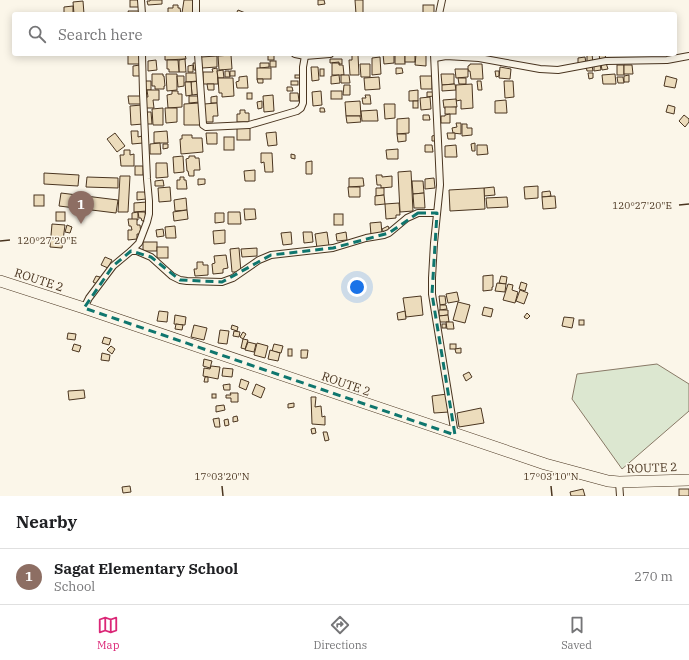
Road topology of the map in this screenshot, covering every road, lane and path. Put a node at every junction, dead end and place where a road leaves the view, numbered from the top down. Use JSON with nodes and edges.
{"nodes":[{"id":1,"x":141,"y":0,"type":"edge"},
{"id":2,"x":196,"y":0,"type":"edge"},
{"id":3,"x":442,"y":0,"type":"edge"},
{"id":4,"x":142,"y":12,"type":"edge"},
{"id":5,"x":196,"y":12,"type":"edge"},
{"id":6,"x":439,"y":12,"type":"edge"},
{"id":7,"x":142,"y":56,"type":"edge"},
{"id":8,"x":198,"y":56,"type":"edge"},
{"id":9,"x":305,"y":56,"type":"edge"},
{"id":10,"x":434,"y":56,"type":"edge"},
{"id":11,"x":689,"y":56,"type":"edge"},
{"id":12,"x":437,"y":213,"type":"junction"},
{"id":13,"x":131,"y":250,"type":"junction"},
{"id":14,"x":0,"y":281,"type":"edge"},
{"id":15,"x":84,"y":308,"type":"junction"},
{"id":16,"x":455,"y":435,"type":"junction"},
{"id":17,"x":689,"y":480,"type":"edge"},
{"id":18,"x":619,"y":482,"type":"junction"},
{"id":19,"x":620,"y":496,"type":"edge"}],
"edges":[{"from":1,"to":4,"type":"street"},
{"from":2,"to":5,"type":"street"},
{"from":3,"to":6,"type":"street"},
{"from":7,"to":13,"type":"street"},
{"from":8,"to":9,"type":"street"},
{"from":10,"to":11,"type":"street"},
{"from":10,"to":12,"type":"street"},
{"from":12,"to":13,"type":"street"},
{"from":12,"to":16,"type":"street"},
{"from":13,"to":15,"type":"street"},
{"from":14,"to":15,"type":"highway","name":"ROUTE 2"},
{"from":15,"to":16,"type":"highway","name":"ROUTE 2"},
{"from":16,"to":18,"type":"highway","name":"ROUTE 2"},
{"from":17,"to":18,"type":"highway","name":"ROUTE 2"},
{"from":18,"to":19,"type":"street"}]}
